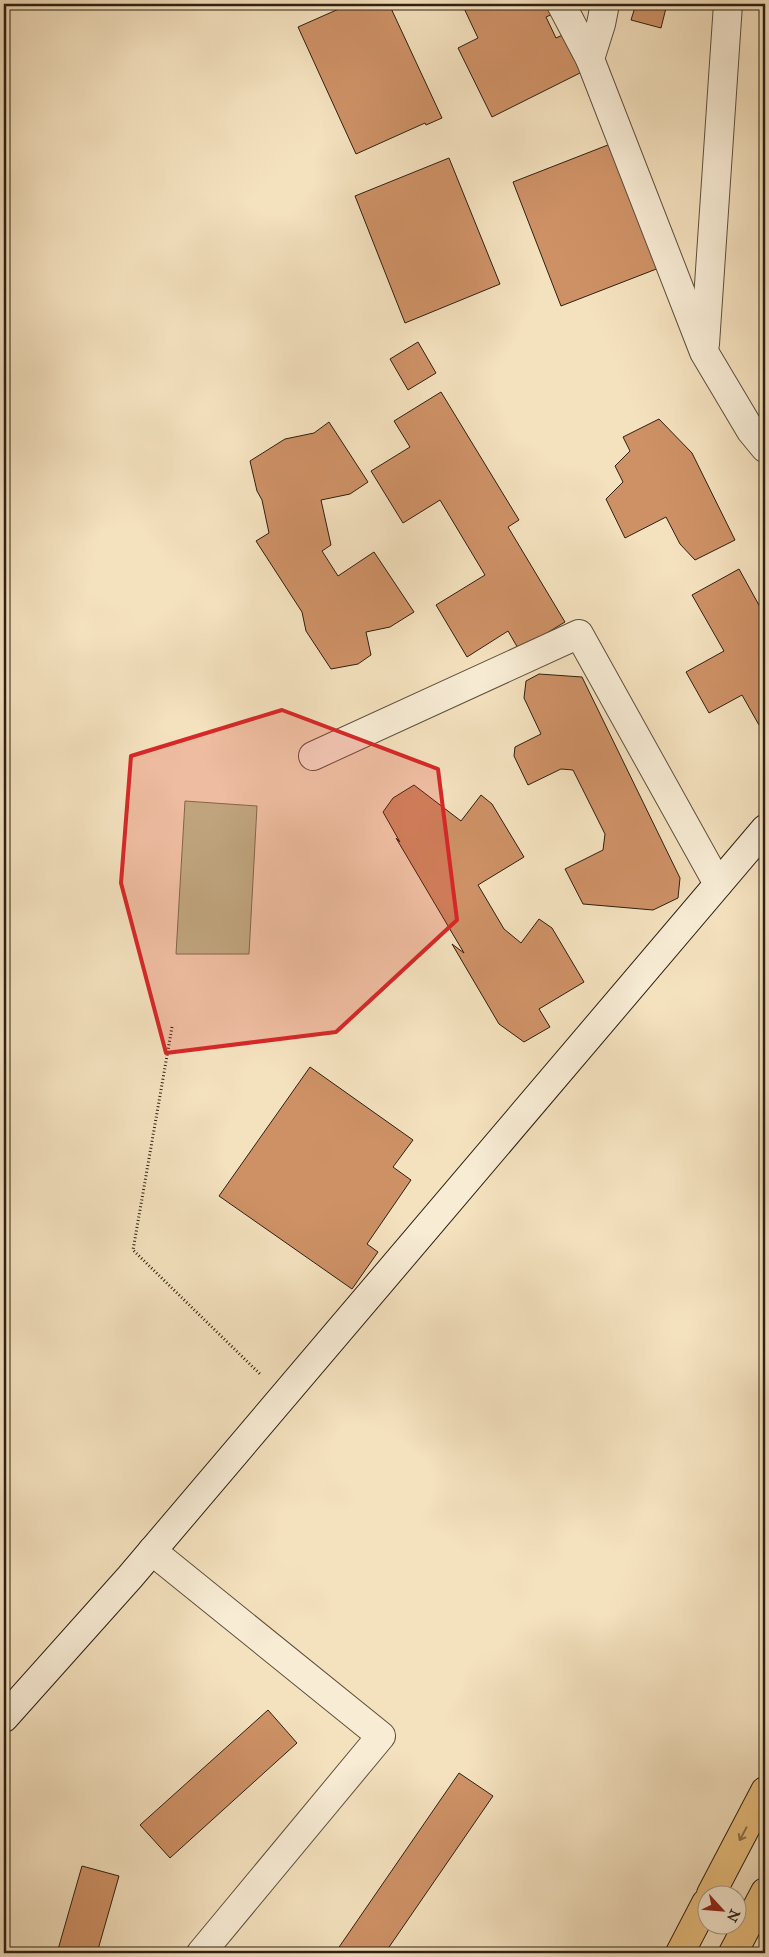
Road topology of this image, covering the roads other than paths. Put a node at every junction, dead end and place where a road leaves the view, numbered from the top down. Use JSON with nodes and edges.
{"nodes":[{"id":1,"x":561,"y":4,"type":"edge"},
{"id":2,"x":605,"y":4,"type":"edge"},
{"id":3,"x":728,"y":4,"type":"edge"},
{"id":4,"x":590,"y":59,"type":"junction"},
{"id":5,"x":704,"y":352,"type":"junction"},
{"id":6,"x":765,"y":448,"type":"edge"},
{"id":7,"x":313,"y":756,"type":"dead end"},
{"id":8,"x":765,"y":829,"type":"edge"},
{"id":9,"x":718,"y":884,"type":"junction"},
{"id":10,"x":152,"y":1551,"type":"junction"},
{"id":11,"x":4,"y":1718,"type":"edge"},
{"id":12,"x":765,"y":1791,"type":"edge"},
{"id":13,"x":716,"y":1884,"type":"edge"},
{"id":14,"x":765,"y":1892,"type":"edge"},
{"id":15,"x":696,"y":1922,"type":"edge"},
{"id":16,"x":201,"y":1953,"type":"edge"},
{"id":17,"x":680,"y":1953,"type":"edge"},
{"id":18,"x":733,"y":1953,"type":"edge"}],
"edges":[{"from":1,"to":4,"type":"street"},
{"from":2,"to":4,"type":"street"},
{"from":3,"to":5,"type":"street"},
{"from":4,"to":5,"type":"street"},
{"from":5,"to":6,"type":"street"},
{"from":7,"to":9,"type":"street"},
{"from":8,"to":9,"type":"street"},
{"from":9,"to":10,"type":"street"},
{"from":10,"to":11,"type":"street"},
{"from":10,"to":16,"type":"street"},
{"from":12,"to":13,"type":"highway","one_way":true},
{"from":14,"to":18,"type":"highway"},
{"from":15,"to":17,"type":"highway"}]}
